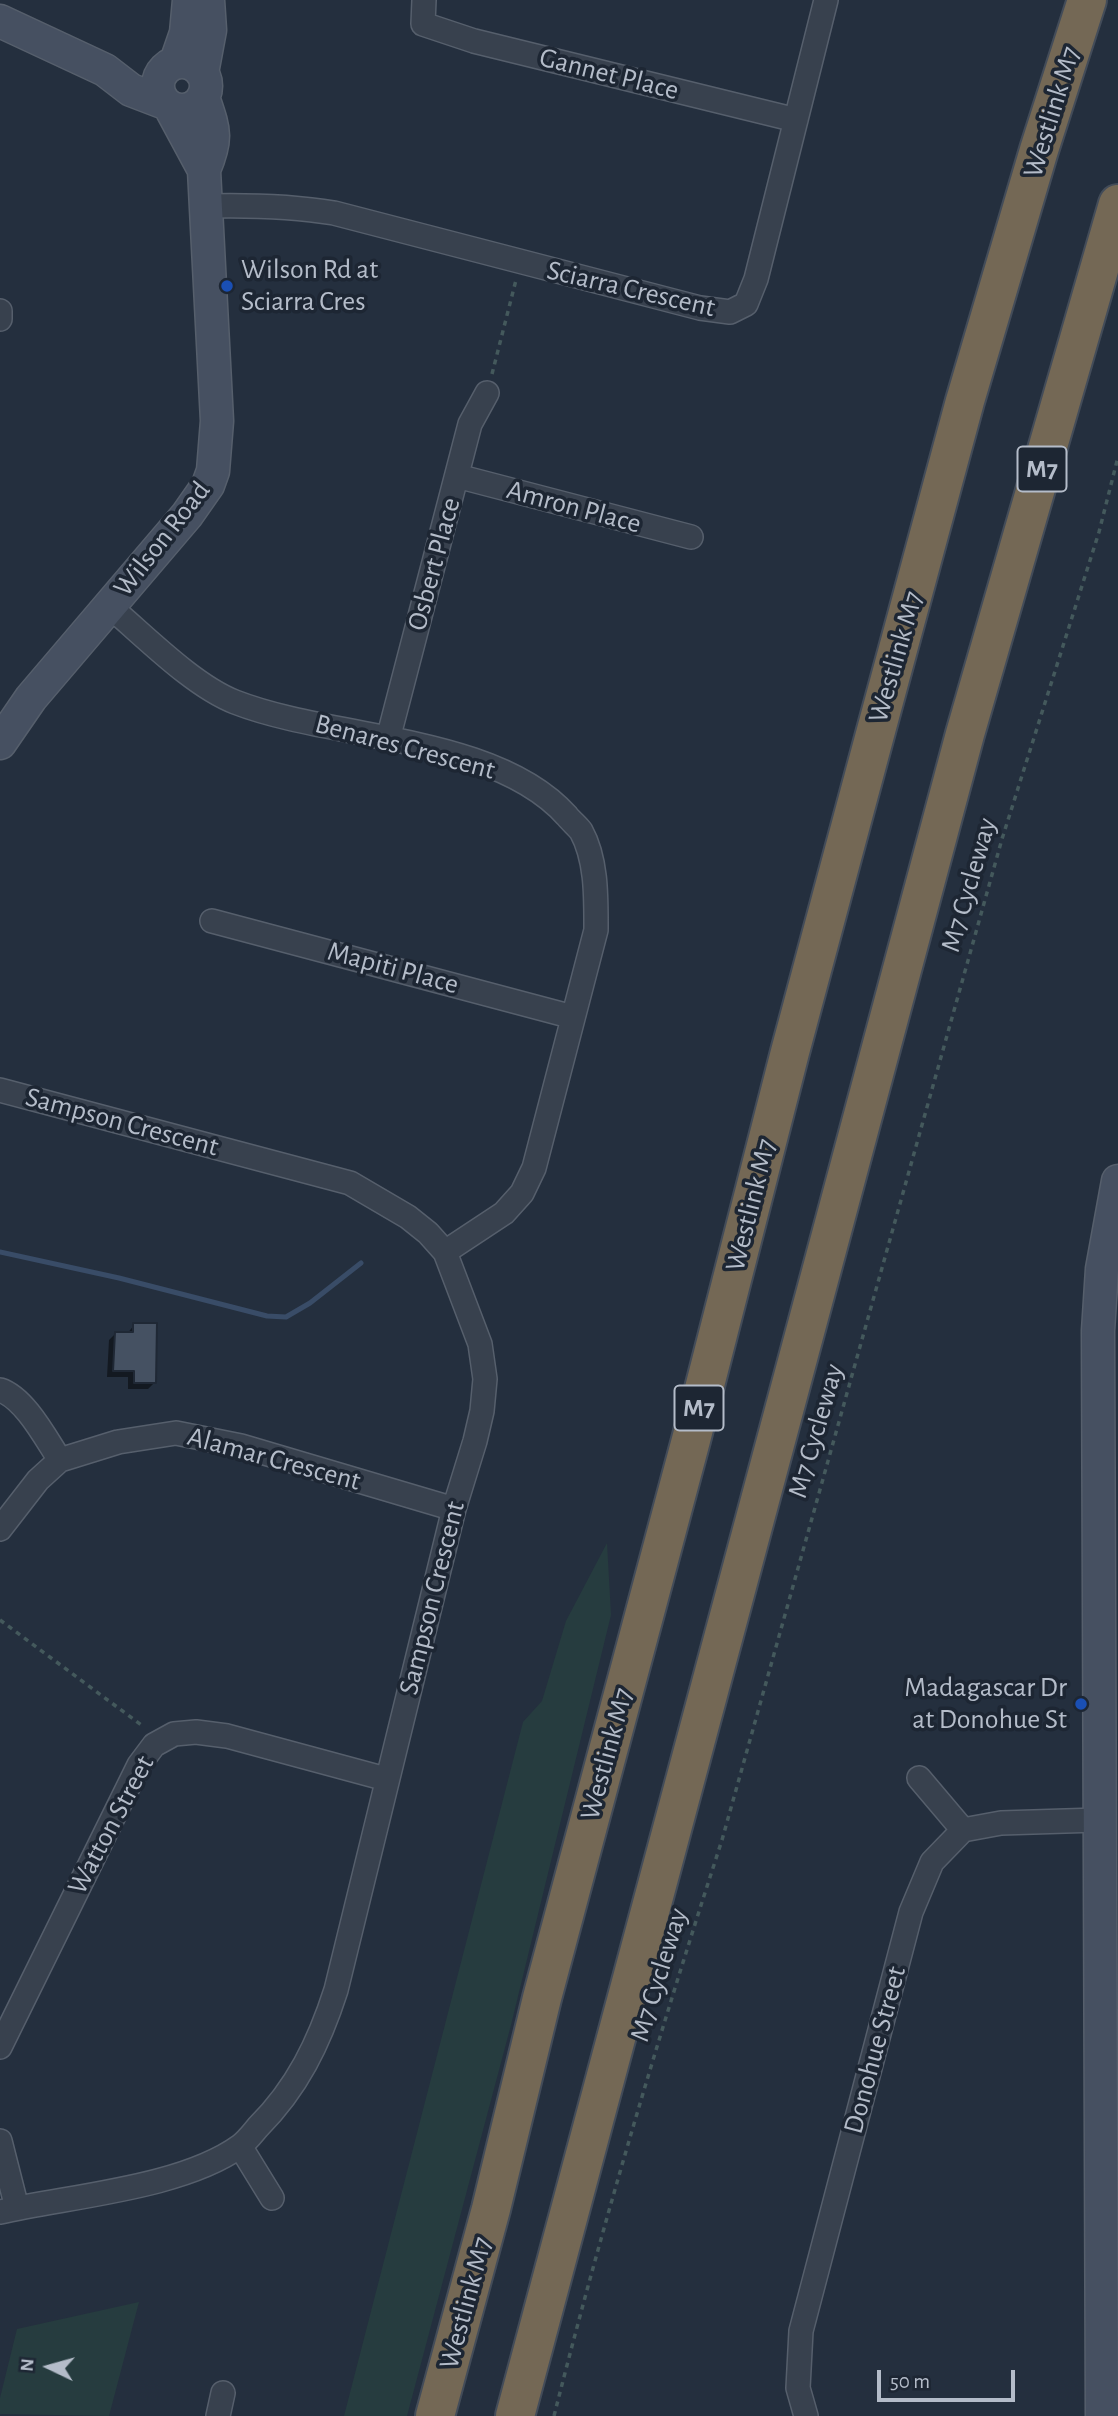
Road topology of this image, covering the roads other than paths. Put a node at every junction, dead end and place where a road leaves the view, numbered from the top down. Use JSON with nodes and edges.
{"nodes":[{"id":1,"x":189,"y":0,"type":"edge"},
{"id":2,"x":208,"y":0,"type":"edge"},
{"id":3,"x":424,"y":0,"type":"edge"},
{"id":4,"x":826,"y":0,"type":"edge"},
{"id":5,"x":1060,"y":0,"type":"edge"},
{"id":6,"x":1087,"y":0,"type":"edge"},
{"id":7,"x":0,"y":22,"type":"edge"},
{"id":8,"x":105,"y":70,"type":"junction"},
{"id":9,"x":186,"y":76,"type":"junction"},
{"id":10,"x":167,"y":105,"type":"junction"},
{"id":11,"x":796,"y":120,"type":"junction"},
{"id":12,"x":204,"y":170,"type":"junction"},
{"id":13,"x":1118,"y":204,"type":"edge"},
{"id":14,"x":207,"y":206,"type":"junction"},
{"id":15,"x":0,"y":311,"type":"edge"},
{"id":16,"x":0,"y":319,"type":"edge"},
{"id":17,"x":486,"y":393,"type":"road end"},
{"id":18,"x":965,"y":401,"type":"junction"},
{"id":19,"x":457,"y":476,"type":"junction"},
{"id":20,"x":691,"y":537,"type":"dead end"},
{"id":21,"x":109,"y":606,"type":"junction"},
{"id":22,"x":388,"y":739,"type":"junction"},
{"id":23,"x":0,"y":743,"type":"edge"},
{"id":24,"x":212,"y":921,"type":"dead end"},
{"id":25,"x":573,"y":1017,"type":"junction"},
{"id":26,"x":0,"y":1090,"type":"edge"},
{"id":27,"x":1118,"y":1181,"type":"edge"},
{"id":28,"x":445,"y":1252,"type":"junction"},
{"id":29,"x":0,"y":1390,"type":"edge"},
{"id":30,"x":60,"y":1460,"type":"junction"},
{"id":31,"x":454,"y":1509,"type":"junction"},
{"id":32,"x":0,"y":1529,"type":"edge"},
{"id":33,"x":1109,"y":1561,"type":"edge"},
{"id":34,"x":919,"y":1778,"type":"dead end"},
{"id":35,"x":386,"y":1779,"type":"junction"},
{"id":36,"x":1098,"y":1820,"type":"junction"},
{"id":37,"x":963,"y":1830,"type":"junction"},
{"id":38,"x":0,"y":2047,"type":"edge"},
{"id":39,"x":0,"y":2141,"type":"edge"},
{"id":40,"x":240,"y":2146,"type":"junction"},
{"id":41,"x":272,"y":2198,"type":"dead end"},
{"id":42,"x":8,"y":2210,"type":"edge"},
{"id":43,"x":1110,"y":2331,"type":"edge"},
{"id":44,"x":223,"y":2393,"type":"dead end"},
{"id":45,"x":218,"y":2416,"type":"edge"},
{"id":46,"x":435,"y":2416,"type":"edge"},
{"id":47,"x":515,"y":2416,"type":"edge"},
{"id":48,"x":806,"y":2416,"type":"edge"},
{"id":49,"x":1102,"y":2416,"type":"edge"}],
"edges":[{"from":1,"to":9,"type":"street"},
{"from":2,"to":9,"type":"street","name":"Wilson Road"},
{"from":3,"to":11,"type":"street","name":"Gannet Place"},
{"from":4,"to":11,"type":"street","name":"Sciarra Crescent"},
{"from":5,"to":18,"type":"highway"},
{"from":6,"to":18,"type":"highway","name":"Westlink M7","number":"M7"},
{"from":7,"to":8,"type":"street"},
{"from":8,"to":9,"type":"street"},
{"from":8,"to":10,"type":"street"},
{"from":9,"to":10,"type":"street"},
{"from":9,"to":12,"type":"street","name":"Wilson Road"},
{"from":10,"to":12,"type":"street","name":"Wilson Road"},
{"from":11,"to":14,"type":"street","name":"Sciarra Crescent"},
{"from":12,"to":14,"type":"street","name":"Wilson Road"},
{"from":13,"to":47,"type":"highway","number":"M7"},
{"from":14,"to":21,"type":"street","name":"Wilson Road"},
{"from":15,"to":16,"type":"street"},
{"from":17,"to":19,"type":"street","name":"Osbert Place"},
{"from":18,"to":46,"type":"highway","name":"Westlink M7","number":"M7"},
{"from":19,"to":20,"type":"street","name":"Amron Place"},
{"from":19,"to":22,"type":"street","name":"Osbert Place"},
{"from":21,"to":22,"type":"street","name":"Benares Crescent"},
{"from":21,"to":23,"type":"street","name":"Wilson Road"},
{"from":22,"to":25,"type":"street","name":"Benares Crescent"},
{"from":24,"to":25,"type":"street","name":"Mapiti Place"},
{"from":25,"to":28,"type":"street","name":"Benares Crescent"},
{"from":26,"to":28,"type":"street","name":"Sampson Crescent"},
{"from":27,"to":33,"type":"street"},
{"from":28,"to":31,"type":"street","name":"Sampson Crescent"},
{"from":29,"to":30,"type":"street"},
{"from":30,"to":31,"type":"street","name":"Alamar Crescent"},
{"from":30,"to":32,"type":"street","name":"Alamar Crescent"},
{"from":31,"to":35,"type":"street","name":"Sampson Crescent"},
{"from":33,"to":36,"type":"street"},
{"from":34,"to":37,"type":"street"},
{"from":35,"to":38,"type":"street","name":"Watton Street"},
{"from":35,"to":40,"type":"street","name":"Sampson Crescent"},
{"from":36,"to":37,"type":"street"},
{"from":36,"to":43,"type":"street"},
{"from":37,"to":48,"type":"street","name":"Donohue Street"},
{"from":39,"to":42,"type":"street"},
{"from":40,"to":41,"type":"street"},
{"from":40,"to":42,"type":"street","name":"Sampson Crescent"},
{"from":43,"to":49,"type":"street"},
{"from":44,"to":45,"type":"street"}]}
